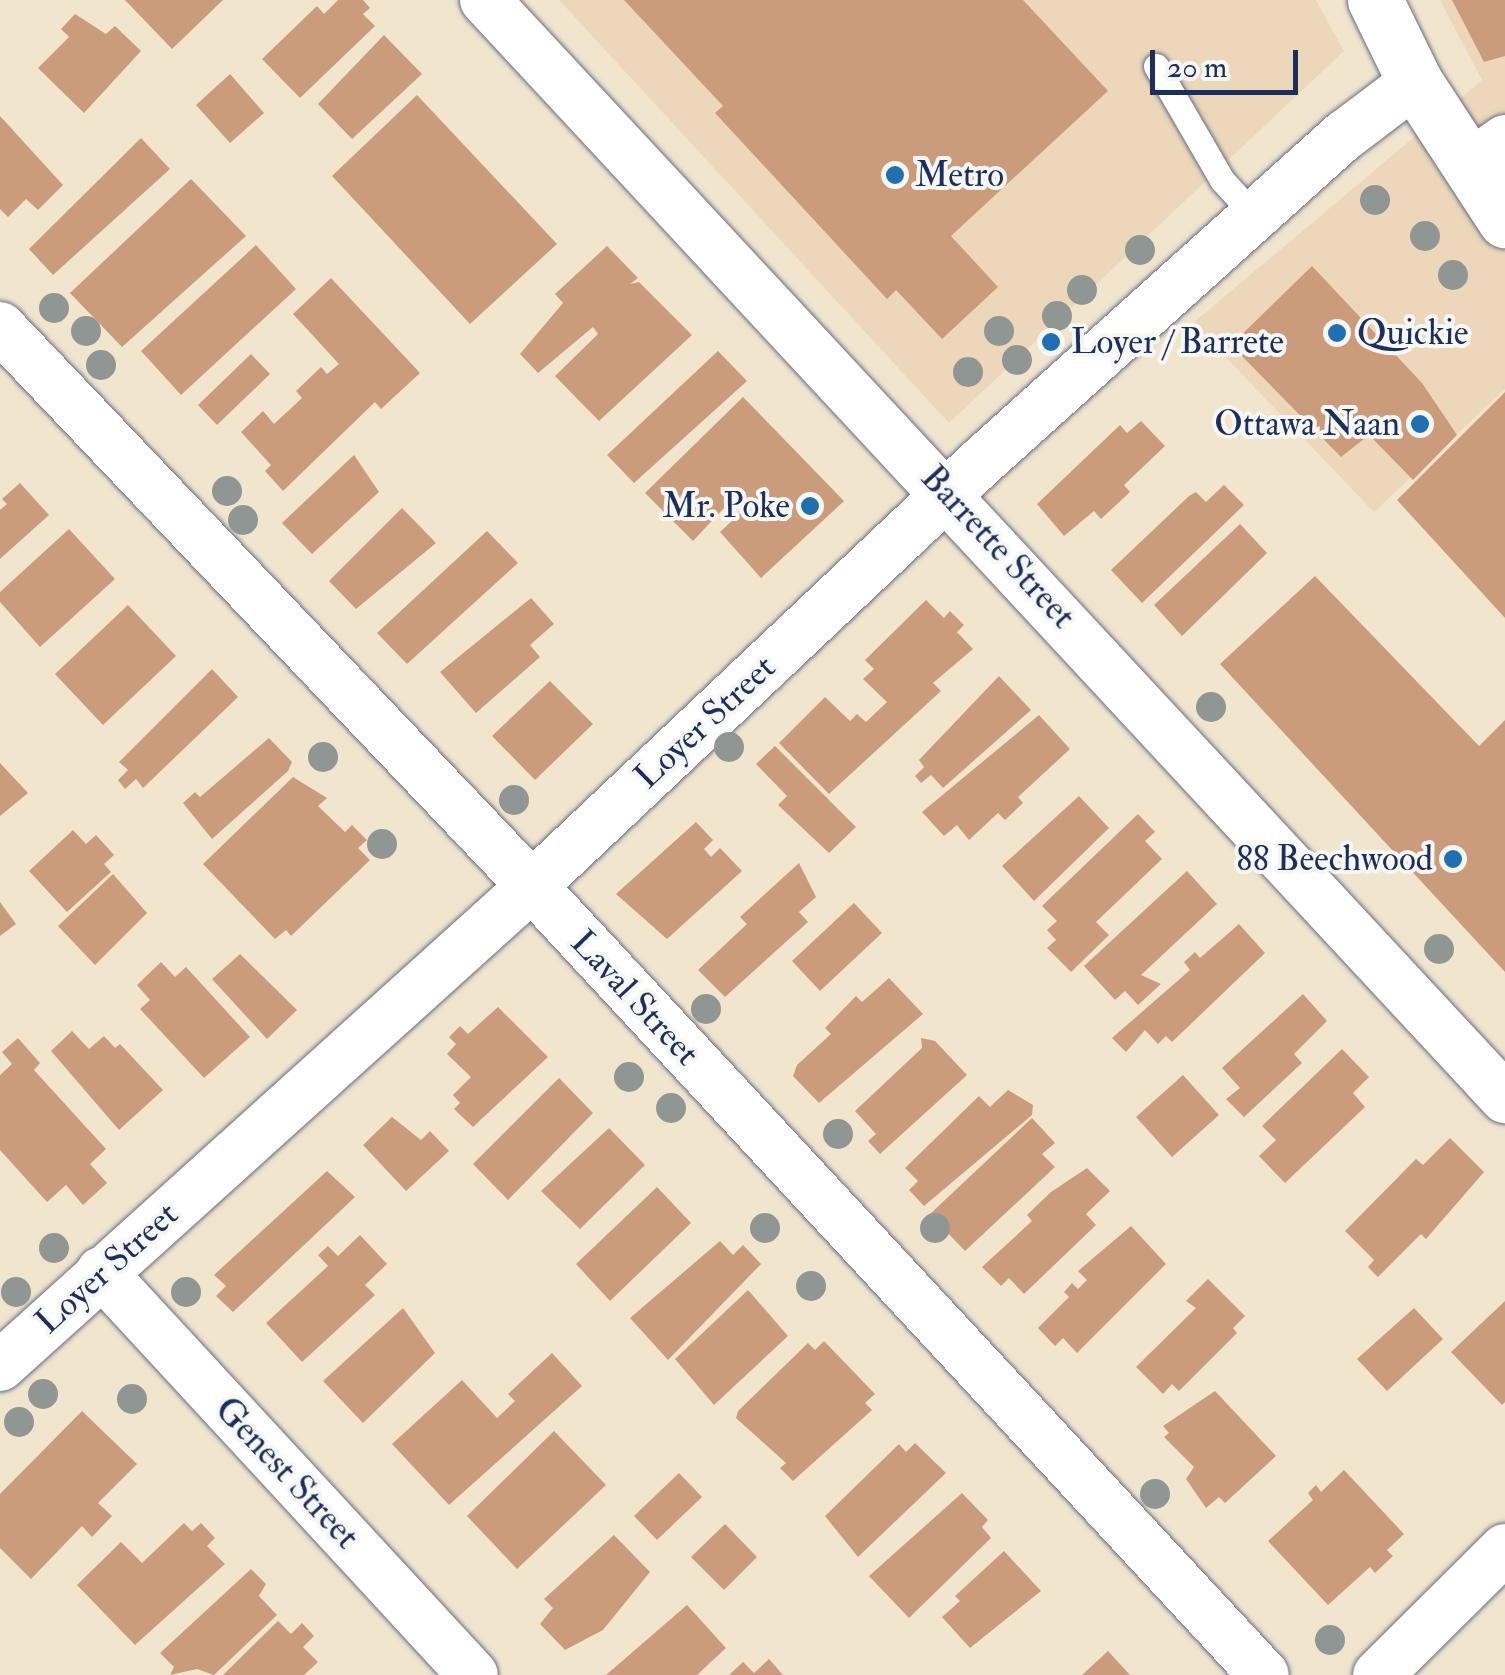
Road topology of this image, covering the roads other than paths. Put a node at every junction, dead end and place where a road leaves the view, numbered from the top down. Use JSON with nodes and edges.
{"nodes":[{"id":1,"x":485,"y":0,"type":"edge"},
{"id":2,"x":1376,"y":0,"type":"edge"},
{"id":3,"x":1156,"y":66,"type":"dead end"},
{"id":4,"x":1415,"y":82,"type":"junction"},
{"id":5,"x":1488,"y":152,"type":"edge"},
{"id":6,"x":1255,"y":216,"type":"junction"},
{"id":7,"x":1505,"y":220,"type":"edge"},
{"id":8,"x":0,"y":327,"type":"edge"},
{"id":9,"x":948,"y":493,"type":"junction"},
{"id":10,"x":532,"y":886,"type":"junction"},
{"id":11,"x":1505,"y":1098,"type":"edge"},
{"id":12,"x":101,"y":1272,"type":"junction"},
{"id":13,"x":0,"y":1366,"type":"edge"},
{"id":14,"x":1505,"y":1548,"type":"edge"},
{"id":15,"x":473,"y":1675,"type":"edge"},
{"id":16,"x":1264,"y":1675,"type":"edge"},
{"id":17,"x":1378,"y":1675,"type":"edge"}],
"edges":[{"from":1,"to":9,"type":"street","name":"Barrette Street"},
{"from":2,"to":4,"type":"main road"},
{"from":3,"to":6,"type":"lane"},
{"from":4,"to":5,"type":"main road"},
{"from":4,"to":6,"type":"street","name":"Loyer Street"},
{"from":5,"to":7,"type":"main road"},
{"from":6,"to":9,"type":"street","name":"Loyer Street"},
{"from":8,"to":10,"type":"street","name":"Laval Street"},
{"from":9,"to":10,"type":"street","name":"Loyer Street"},
{"from":9,"to":11,"type":"street","name":"Barrette Street"},
{"from":10,"to":12,"type":"street","name":"Loyer Street"},
{"from":10,"to":16,"type":"street","name":"Laval Street"},
{"from":12,"to":13,"type":"street","name":"Loyer Street"},
{"from":12,"to":15,"type":"street","name":"Genest Street"},
{"from":14,"to":17,"type":"street"}]}
